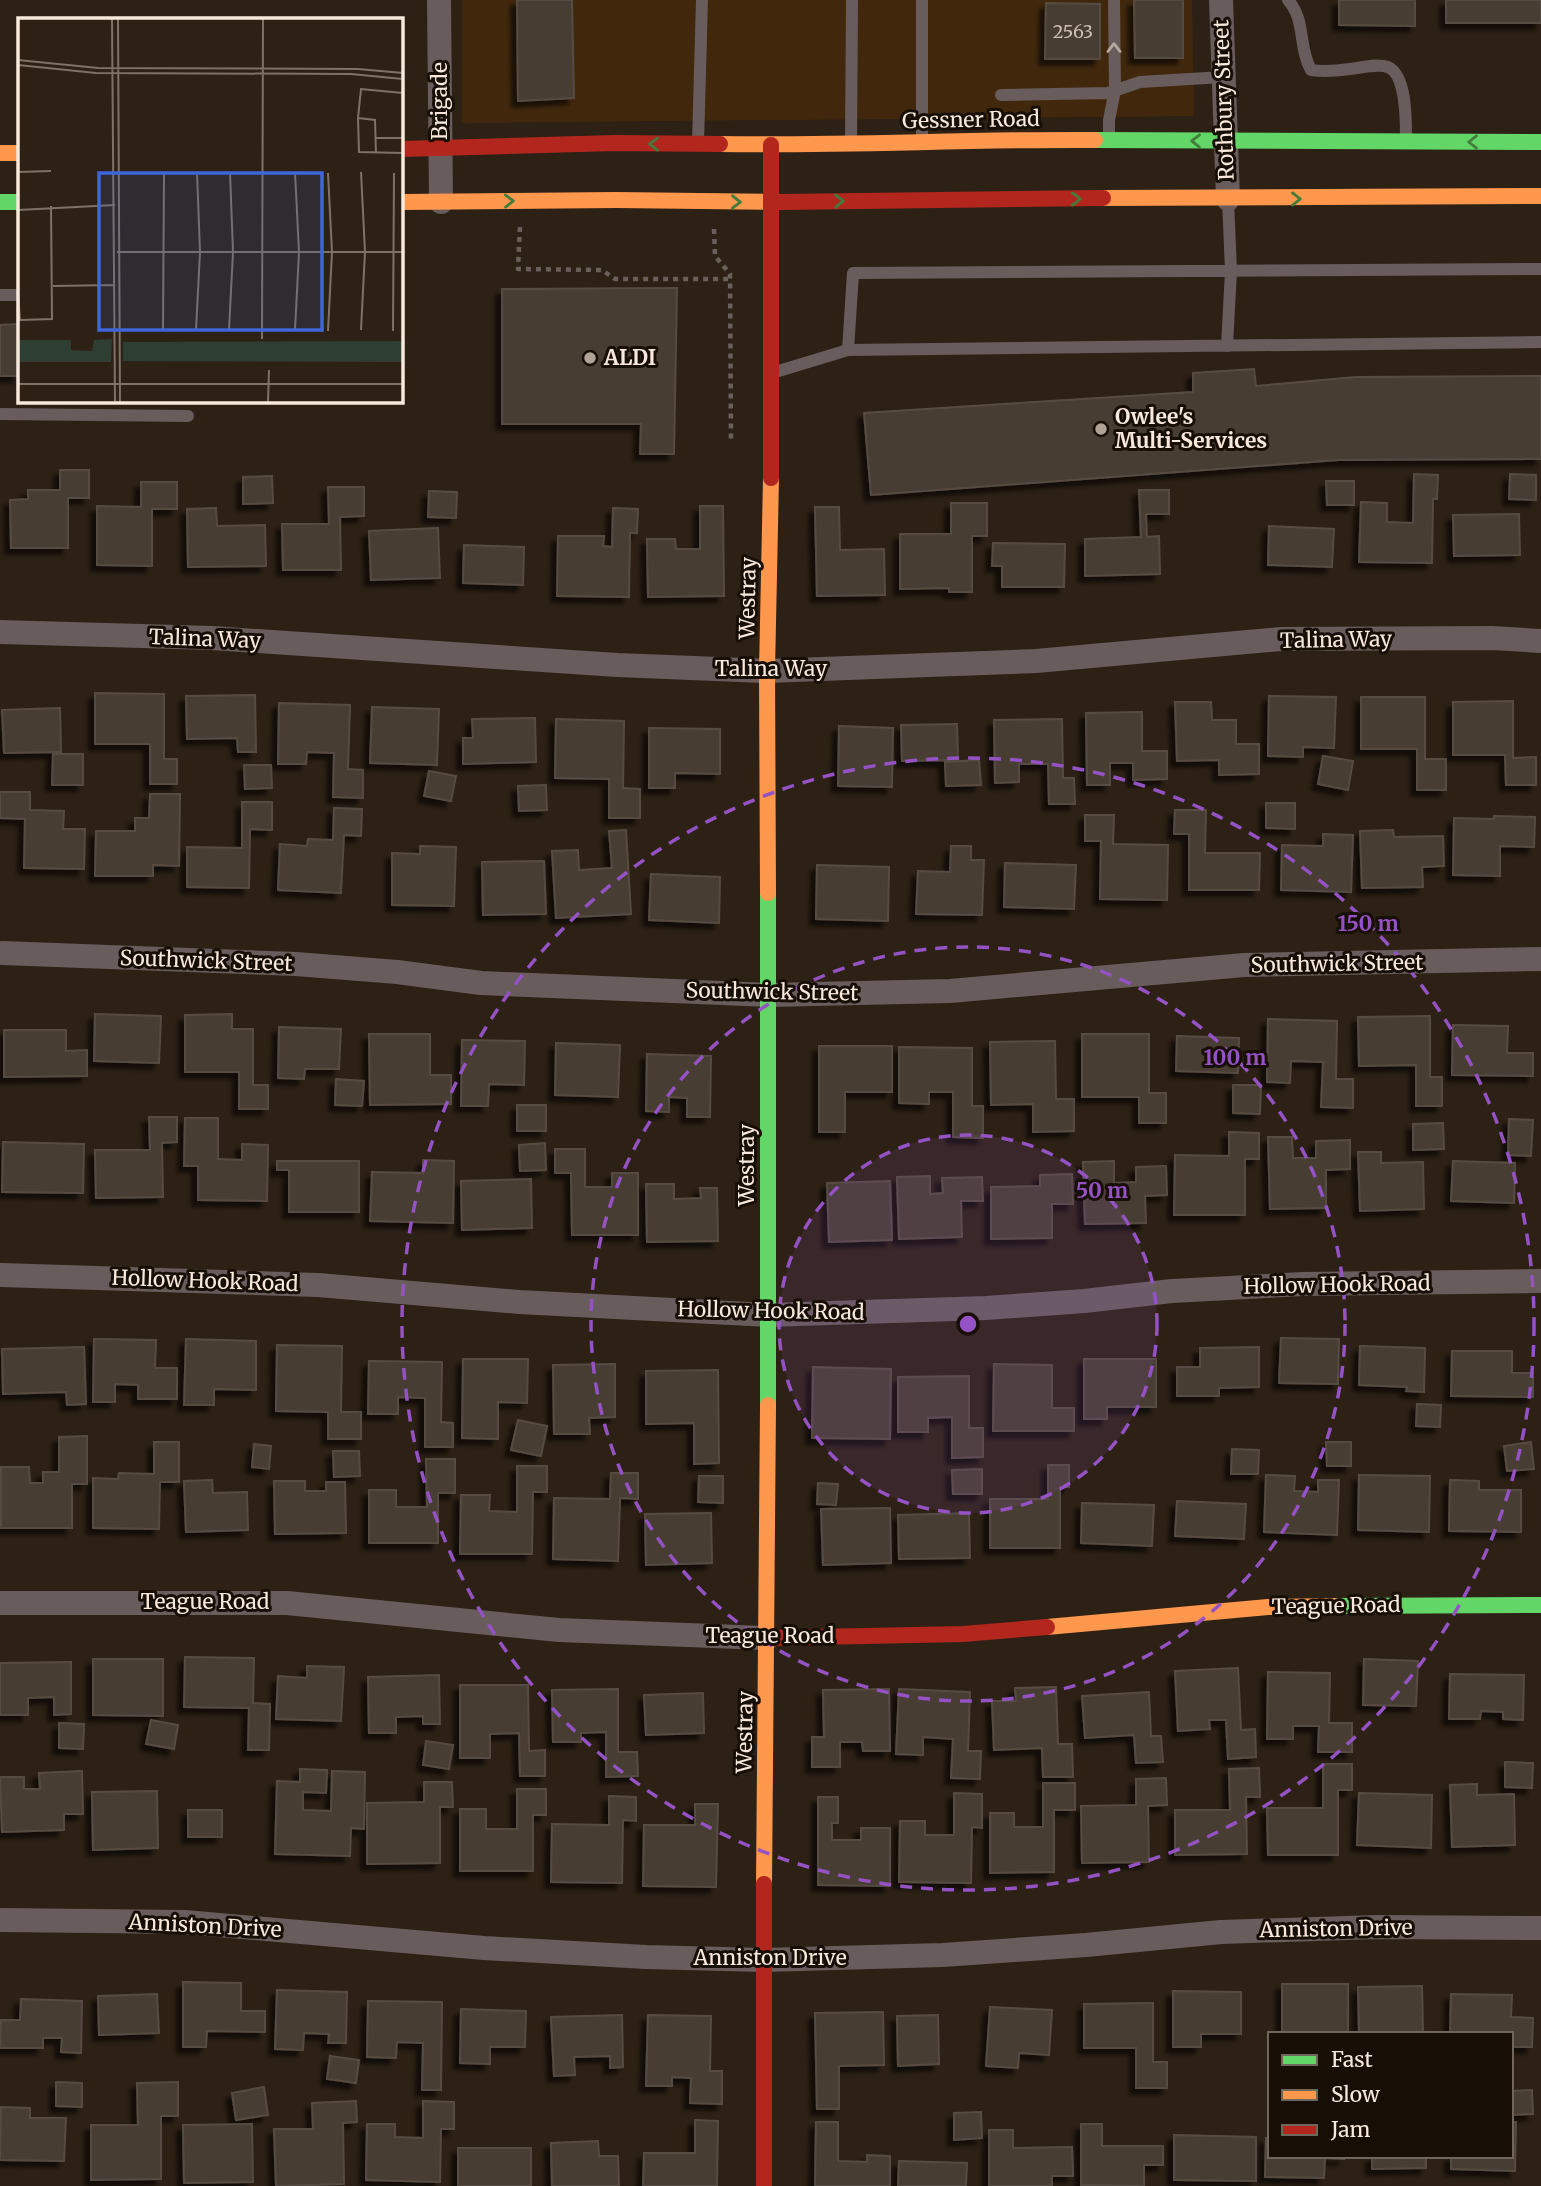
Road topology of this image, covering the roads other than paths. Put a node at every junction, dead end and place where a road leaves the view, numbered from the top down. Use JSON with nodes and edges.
{"nodes":[{"id":1,"x":439,"y":0,"type":"edge"},
{"id":2,"x":702,"y":0,"type":"edge"},
{"id":3,"x":852,"y":0,"type":"edge"},
{"id":4,"x":922,"y":0,"type":"edge"},
{"id":5,"x":1114,"y":0,"type":"edge"},
{"id":6,"x":1221,"y":0,"type":"edge"},
{"id":7,"x":1288,"y":0,"type":"edge"},
{"id":8,"x":1223,"y":77,"type":"junction"},
{"id":9,"x":1115,"y":90,"type":"junction"},
{"id":10,"x":1001,"y":95,"type":"dead end"},
{"id":11,"x":1109,"y":140,"type":"junction"},
{"id":12,"x":922,"y":141,"type":"junction"},
{"id":13,"x":1226,"y":141,"type":"junction"},
{"id":14,"x":1406,"y":142,"type":"junction"},
{"id":15,"x":1541,"y":142,"type":"edge"},
{"id":16,"x":851,"y":143,"type":"junction"},
{"id":17,"x":698,"y":144,"type":"junction"},
{"id":18,"x":771,"y":145,"type":"junction"},
{"id":19,"x":440,"y":148,"type":"junction"},
{"id":20,"x":402,"y":149,"type":"edge"},
{"id":21,"x":0,"y":153,"type":"edge"},
{"id":22,"x":18,"y":153,"type":"edge"},
{"id":23,"x":1541,"y":196,"type":"edge"},
{"id":24,"x":1228,"y":199,"type":"junction"},
{"id":25,"x":0,"y":202,"type":"edge"},
{"id":26,"x":18,"y":202,"type":"edge"},
{"id":27,"x":402,"y":202,"type":"edge"},
{"id":28,"x":440,"y":202,"type":"junction"},
{"id":29,"x":771,"y":202,"type":"junction"},
{"id":30,"x":1541,"y":269,"type":"edge"},
{"id":31,"x":1231,"y":271,"type":"junction"},
{"id":32,"x":0,"y":295,"type":"edge"},
{"id":33,"x":18,"y":295,"type":"edge"},
{"id":34,"x":1541,"y":342,"type":"edge"},
{"id":35,"x":1227,"y":345,"type":"junction"},
{"id":36,"x":848,"y":350,"type":"junction"},
{"id":37,"x":772,"y":373,"type":"junction"},
{"id":38,"x":0,"y":414,"type":"edge"},
{"id":39,"x":188,"y":416,"type":"dead end"},
{"id":40,"x":0,"y":632,"type":"edge"},
{"id":41,"x":1541,"y":641,"type":"edge"},
{"id":42,"x":767,"y":671,"type":"junction"},
{"id":43,"x":2,"y":953,"type":"dead end"},
{"id":44,"x":1541,"y":959,"type":"edge"},
{"id":45,"x":769,"y":995,"type":"junction"},
{"id":46,"x":1,"y":1275,"type":"edge"},
{"id":47,"x":1541,"y":1282,"type":"edge"},
{"id":48,"x":767,"y":1315,"type":"junction"},
{"id":49,"x":0,"y":1603,"type":"edge"},
{"id":50,"x":1541,"y":1605,"type":"edge"},
{"id":51,"x":767,"y":1638,"type":"junction"},
{"id":52,"x":0,"y":1920,"type":"edge"},
{"id":53,"x":1541,"y":1928,"type":"edge"},
{"id":54,"x":763,"y":1960,"type":"junction"},
{"id":55,"x":764,"y":2186,"type":"edge"}],
"edges":[{"from":1,"to":19,"type":"street","name":"Brigade"},
{"from":2,"to":17,"type":"lane"},
{"from":3,"to":16,"type":"lane"},
{"from":4,"to":12,"type":"lane"},
{"from":9,"to":5,"type":"lane","one_way":true},
{"from":6,"to":8,"type":"street","name":"Rothbury Street"},
{"from":7,"to":14,"type":"lane"},
{"from":8,"to":9,"type":"lane"},
{"from":8,"to":13,"type":"street","name":"Rothbury Street"},
{"from":9,"to":10,"type":"lane"},
{"from":9,"to":11,"type":"lane"},
{"from":11,"to":12,"type":"street","name":"Gessner Road"},
{"from":13,"to":11,"type":"street","name":"Gessner Road","one_way":true},
{"from":12,"to":16,"type":"street","name":"Gessner Road"},
{"from":13,"to":14,"type":"street","name":"Gessner Road"},
{"from":13,"to":24,"type":"street","name":"Rothbury Street"},
{"from":15,"to":14,"type":"street","name":"Gessner Road","one_way":true},
{"from":16,"to":18,"type":"street","name":"Gessner Road"},
{"from":17,"to":18,"type":"street","name":"Gessner Road"},
{"from":17,"to":19,"type":"street","name":"Gessner Road","one_way":true},
{"from":18,"to":29,"type":"street","name":"Westray"},
{"from":19,"to":20,"type":"street","name":"Gessner Road"},
{"from":19,"to":28,"type":"street","name":"Brigade"},
{"from":21,"to":22,"type":"street"},
{"from":24,"to":23,"type":"street","one_way":true},
{"from":29,"to":24,"type":"street","one_way":true},
{"from":24,"to":31,"type":"lane"},
{"from":25,"to":26,"type":"street"},
{"from":27,"to":28,"type":"street"},
{"from":28,"to":29,"type":"street","one_way":true},
{"from":29,"to":37,"type":"street","name":"Westray"},
{"from":30,"to":31,"type":"lane"},
{"from":31,"to":35,"type":"lane"},
{"from":31,"to":36,"type":"lane"},
{"from":32,"to":33,"type":"lane"},
{"from":34,"to":35,"type":"lane"},
{"from":35,"to":36,"type":"lane"},
{"from":36,"to":37,"type":"lane"},
{"from":37,"to":42,"type":"street","name":"Westray"},
{"from":38,"to":39,"type":"lane"},
{"from":40,"to":42,"type":"street","name":"Talina Way"},
{"from":41,"to":42,"type":"street","name":"Talina Way"},
{"from":42,"to":45,"type":"street","name":"Westray"},
{"from":43,"to":45,"type":"street","name":"Southwick Street"},
{"from":44,"to":45,"type":"street","name":"Southwick Street"},
{"from":45,"to":48,"type":"street","name":"Westray"},
{"from":46,"to":48,"type":"street","name":"Hollow Hook Road"},
{"from":47,"to":48,"type":"street","name":"Hollow Hook Road"},
{"from":48,"to":51,"type":"street","name":"Westray"},
{"from":49,"to":51,"type":"street","name":"Teague Road"},
{"from":50,"to":51,"type":"street","name":"Teague Road"},
{"from":51,"to":54,"type":"street","name":"Westray"},
{"from":52,"to":54,"type":"street","name":"Anniston Drive"},
{"from":53,"to":54,"type":"street","name":"Anniston Drive"},
{"from":54,"to":55,"type":"street","name":"Westray"}]}
